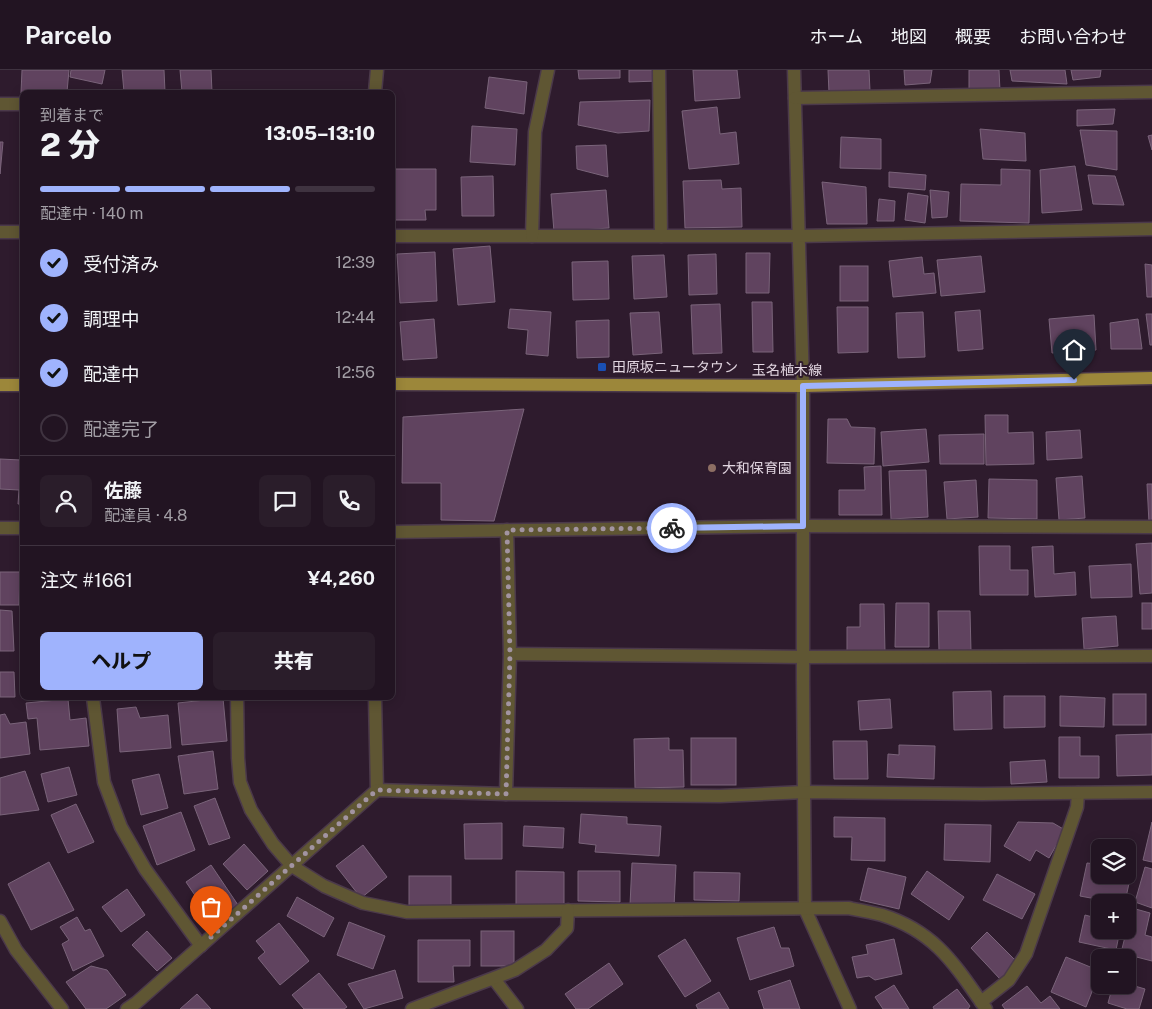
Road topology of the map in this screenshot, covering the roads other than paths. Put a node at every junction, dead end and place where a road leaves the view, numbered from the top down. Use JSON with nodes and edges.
{"nodes":[{"id":1,"x":377,"y":70,"type":"edge"},
{"id":2,"x":548,"y":70,"type":"edge"},
{"id":3,"x":660,"y":70,"type":"edge"},
{"id":4,"x":794,"y":70,"type":"edge"},
{"id":5,"x":375,"y":90,"type":"edge"},
{"id":6,"x":1152,"y":92,"type":"edge"},
{"id":7,"x":794,"y":98,"type":"junction"},
{"id":8,"x":0,"y":104,"type":"edge"},
{"id":9,"x":20,"y":104,"type":"edge"},
{"id":10,"x":1152,"y":229,"type":"edge"},
{"id":11,"x":0,"y":232,"type":"edge"},
{"id":12,"x":20,"y":232,"type":"edge"},
{"id":13,"x":395,"y":236,"type":"edge"},
{"id":14,"x":532,"y":236,"type":"junction"},
{"id":15,"x":661,"y":236,"type":"junction"},
{"id":16,"x":798,"y":236,"type":"junction"},
{"id":17,"x":1152,"y":378,"type":"edge"},
{"id":18,"x":395,"y":384,"type":"edge"},
{"id":19,"x":0,"y":385,"type":"edge"},
{"id":20,"x":20,"y":385,"type":"edge"},
{"id":21,"x":803,"y":386,"type":"junction"},
{"id":22,"x":803,"y":526,"type":"junction"},
{"id":23,"x":1152,"y":527,"type":"edge"},
{"id":24,"x":0,"y":528,"type":"edge"},
{"id":25,"x":20,"y":528,"type":"edge"},
{"id":26,"x":507,"y":530,"type":"junction"},
{"id":27,"x":395,"y":532,"type":"edge"},
{"id":28,"x":510,"y":654,"type":"junction"},
{"id":29,"x":1152,"y":656,"type":"edge"},
{"id":30,"x":803,"y":657,"type":"junction"},
{"id":31,"x":93,"y":700,"type":"edge"},
{"id":32,"x":237,"y":700,"type":"edge"},
{"id":33,"x":375,"y":700,"type":"edge"},
{"id":34,"x":377,"y":790,"type":"junction"},
{"id":35,"x":805,"y":792,"type":"junction"},
{"id":36,"x":1152,"y":792,"type":"edge"},
{"id":37,"x":1078,"y":793,"type":"junction"},
{"id":38,"x":506,"y":794,"type":"junction"},
{"id":39,"x":292,"y":866,"type":"junction"},
{"id":40,"x":805,"y":909,"type":"junction"},
{"id":41,"x":568,"y":910,"type":"junction"},
{"id":42,"x":0,"y":921,"type":"edge"},
{"id":43,"x":202,"y":946,"type":"junction"},
{"id":44,"x":494,"y":978,"type":"junction"},
{"id":45,"x":983,"y":1005,"type":"edge"},
{"id":46,"x":62,"y":1009,"type":"edge"},
{"id":47,"x":127,"y":1009,"type":"edge"},
{"id":48,"x":412,"y":1009,"type":"edge"},
{"id":49,"x":517,"y":1009,"type":"edge"},
{"id":50,"x":850,"y":1009,"type":"edge"}],
"edges":[{"from":1,"to":5,"type":"street"},
{"from":2,"to":14,"type":"street"},
{"from":3,"to":15,"type":"street"},
{"from":4,"to":7,"type":"street"},
{"from":6,"to":7,"type":"street"},
{"from":7,"to":16,"type":"street"},
{"from":8,"to":9,"type":"street"},
{"from":10,"to":16,"type":"street"},
{"from":11,"to":12,"type":"street"},
{"from":13,"to":14,"type":"street"},
{"from":14,"to":15,"type":"street"},
{"from":15,"to":16,"type":"street"},
{"from":16,"to":21,"type":"street"},
{"from":17,"to":21,"type":"main road","name":"玉名植木線"},
{"from":18,"to":21,"type":"main road","name":"玉名植木線"},
{"from":19,"to":20,"type":"main road"},
{"from":21,"to":22,"type":"street"},
{"from":22,"to":23,"type":"street"},
{"from":22,"to":26,"type":"street"},
{"from":22,"to":30,"type":"street"},
{"from":24,"to":25,"type":"street"},
{"from":26,"to":27,"type":"street"},
{"from":26,"to":28,"type":"street"},
{"from":28,"to":30,"type":"street"},
{"from":28,"to":38,"type":"street"},
{"from":29,"to":30,"type":"street"},
{"from":30,"to":35,"type":"street"},
{"from":31,"to":43,"type":"street"},
{"from":32,"to":39,"type":"street"},
{"from":33,"to":34,"type":"street"},
{"from":34,"to":38,"type":"street"},
{"from":34,"to":39,"type":"street"},
{"from":35,"to":37,"type":"street"},
{"from":35,"to":38,"type":"street"},
{"from":35,"to":40,"type":"street"},
{"from":36,"to":37,"type":"street"},
{"from":37,"to":45,"type":"street"},
{"from":39,"to":41,"type":"street"},
{"from":39,"to":43,"type":"street"},
{"from":40,"to":41,"type":"street"},
{"from":40,"to":45,"type":"street"},
{"from":40,"to":50,"type":"street"},
{"from":41,"to":44,"type":"street"},
{"from":42,"to":46,"type":"street"},
{"from":43,"to":47,"type":"street"},
{"from":44,"to":48,"type":"street"},
{"from":44,"to":49,"type":"street"}]}
